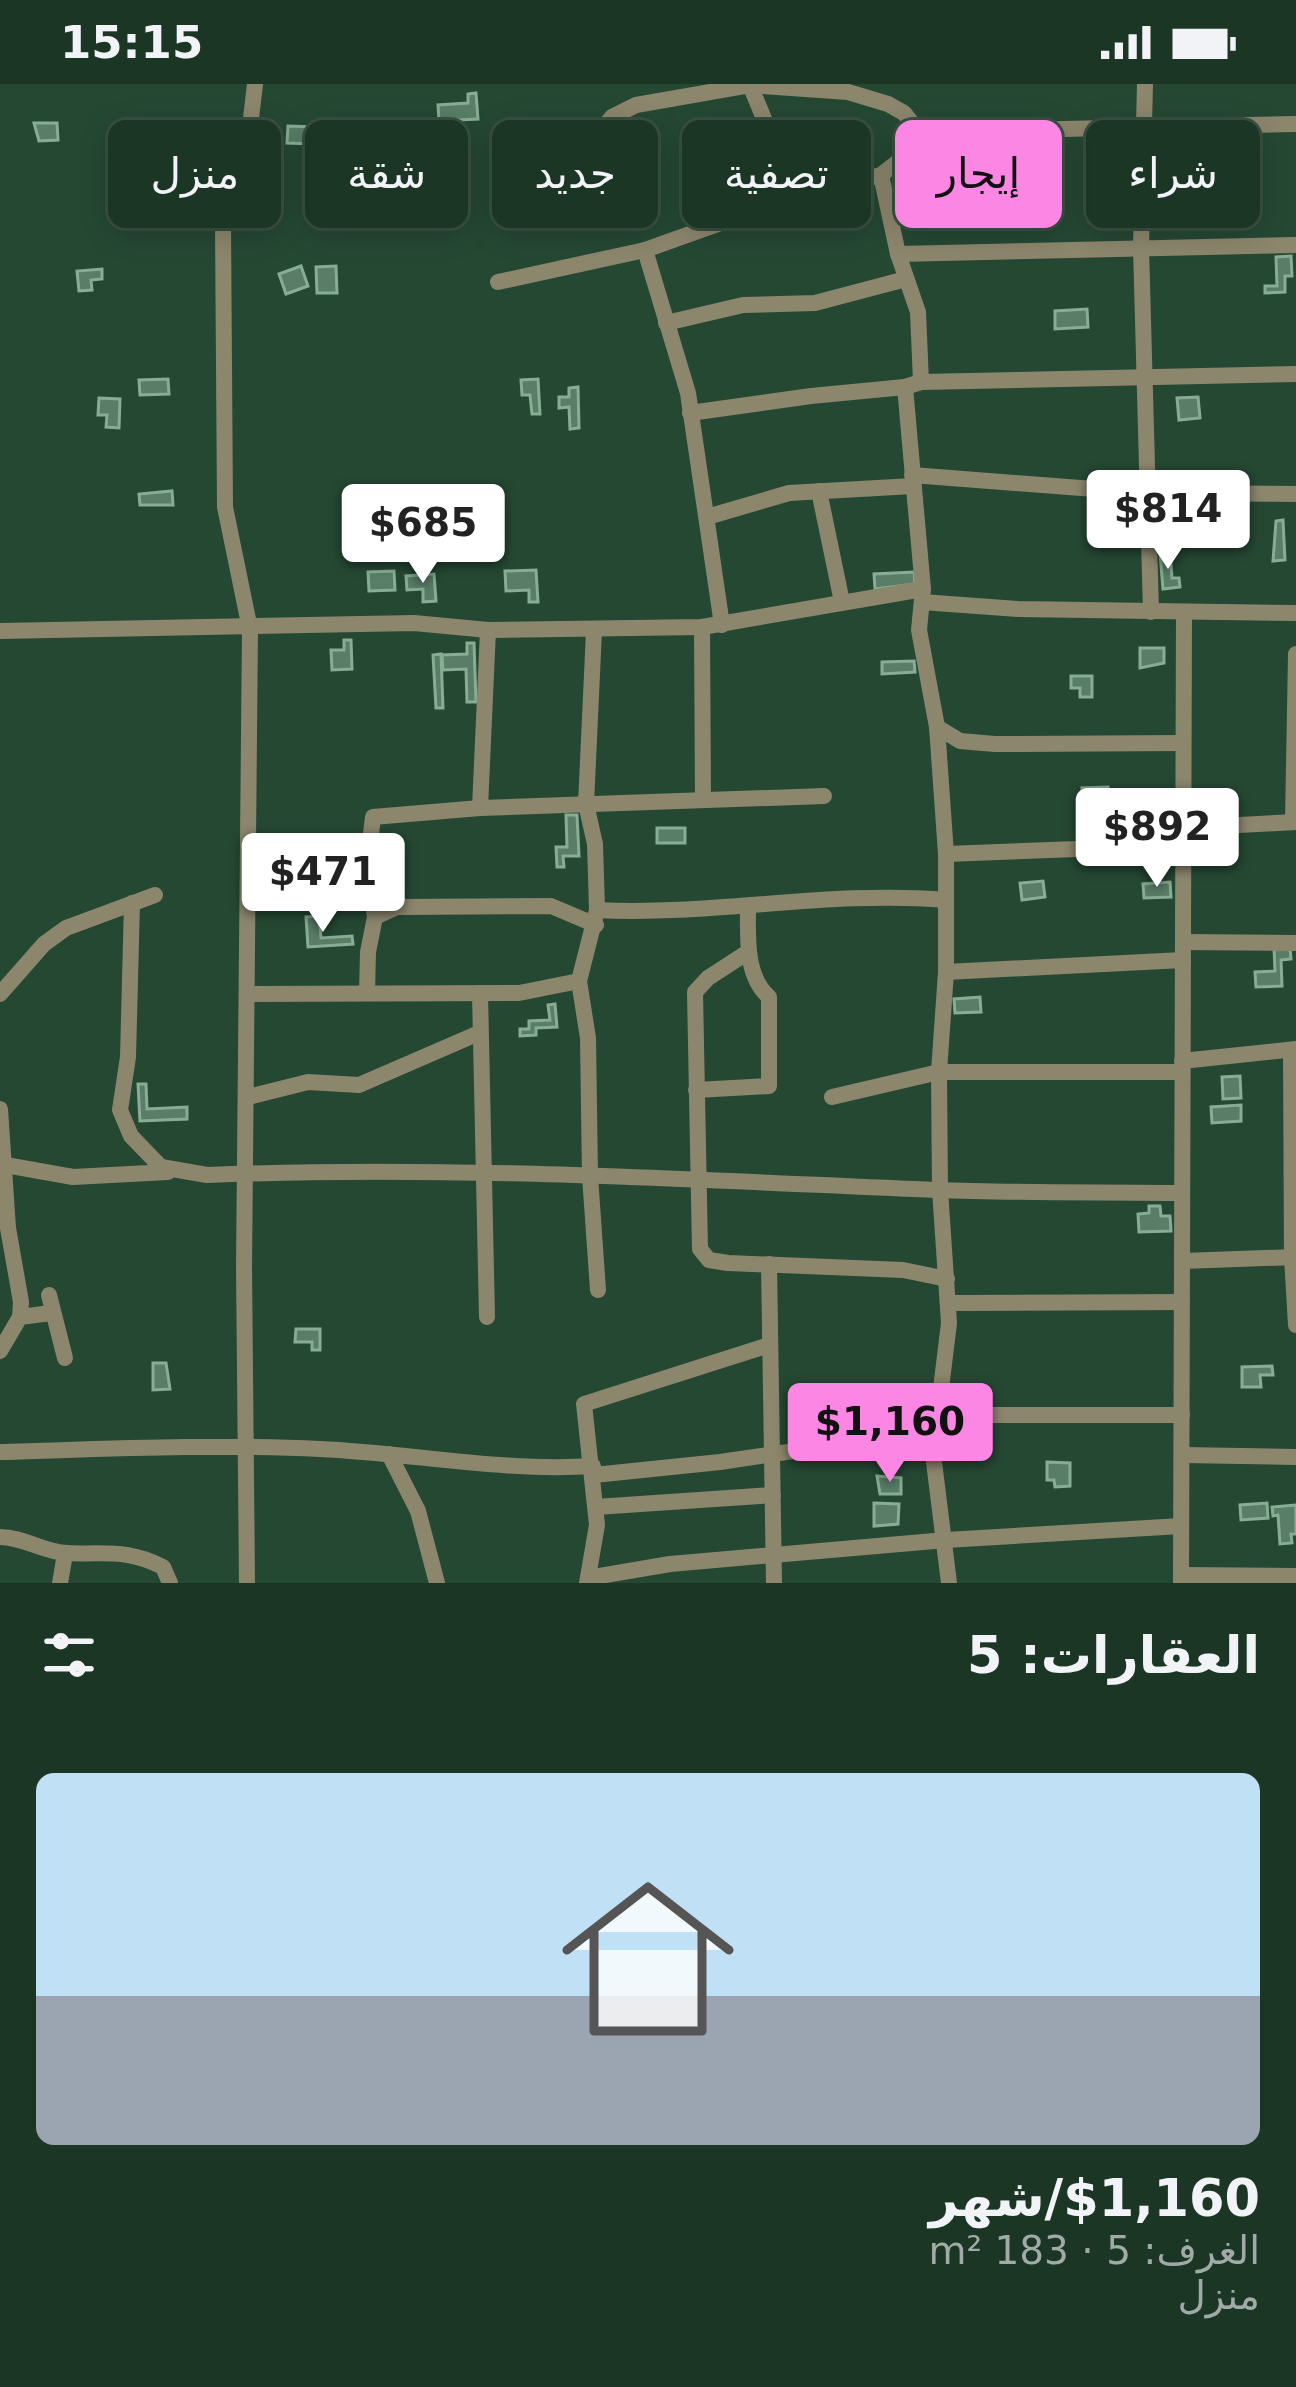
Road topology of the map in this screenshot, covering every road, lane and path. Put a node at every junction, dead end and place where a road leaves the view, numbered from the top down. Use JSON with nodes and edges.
{"nodes":[{"id":1,"x":254,"y":84,"type":"edge"},
{"id":2,"x":1145,"y":84,"type":"edge"},
{"id":3,"x":750,"y":85,"type":"edge"},
{"id":4,"x":610,"y":120,"type":"edge"},
{"id":5,"x":765,"y":120,"type":"edge"},
{"id":6,"x":910,"y":120,"type":"edge"},
{"id":7,"x":1143,"y":120,"type":"edge"},
{"id":8,"x":1296,"y":124,"type":"edge"},
{"id":9,"x":1260,"y":125,"type":"edge"},
{"id":10,"x":895,"y":164,"type":"edge"},
{"id":11,"x":881,"y":175,"type":"junction"},
{"id":12,"x":871,"y":177,"type":"edge"},
{"id":13,"x":707,"y":228,"type":"edge"},
{"id":14,"x":1141,"y":228,"type":"edge"},
{"id":15,"x":1296,"y":245,"type":"edge"},
{"id":16,"x":1141,"y":248,"type":"junction"},
{"id":17,"x":645,"y":250,"type":"junction"},
{"id":18,"x":898,"y":254,"type":"junction"},
{"id":19,"x":906,"y":279,"type":"junction"},
{"id":20,"x":499,"y":282,"type":"dead end"},
{"id":21,"x":666,"y":323,"type":"junction"},
{"id":22,"x":1296,"y":374,"type":"edge"},
{"id":23,"x":1144,"y":375,"type":"junction"},
{"id":24,"x":913,"y":384,"type":"junction"},
{"id":25,"x":689,"y":413,"type":"junction"},
{"id":26,"x":912,"y":480,"type":"junction"},
{"id":27,"x":819,"y":491,"type":"junction"},
{"id":28,"x":1146,"y":493,"type":"junction"},
{"id":29,"x":1296,"y":494,"type":"edge"},
{"id":30,"x":707,"y":518,"type":"junction"},
{"id":31,"x":922,"y":596,"type":"junction"},
{"id":32,"x":842,"y":602,"type":"junction"},
{"id":33,"x":1150,"y":612,"type":"junction"},
{"id":34,"x":1296,"y":613,"type":"edge"},
{"id":35,"x":1184,"y":614,"type":"junction"},
{"id":36,"x":702,"y":626,"type":"junction"},
{"id":37,"x":722,"y":626,"type":"junction"},
{"id":38,"x":250,"y":629,"type":"junction"},
{"id":39,"x":488,"y":630,"type":"junction"},
{"id":40,"x":0,"y":631,"type":"edge"},
{"id":41,"x":594,"y":631,"type":"junction"},
{"id":42,"x":1296,"y":653,"type":"edge"},
{"id":43,"x":937,"y":727,"type":"junction"},
{"id":44,"x":1295,"y":735,"type":"edge"},
{"id":45,"x":1183,"y":743,"type":"junction"},
{"id":46,"x":824,"y":796,"type":"dead end"},
{"id":47,"x":703,"y":800,"type":"junction"},
{"id":48,"x":586,"y":804,"type":"junction"},
{"id":49,"x":480,"y":808,"type":"junction"},
{"id":50,"x":1294,"y":822,"type":"edge"},
{"id":51,"x":1183,"y":836,"type":"junction"},
{"id":52,"x":946,"y":854,"type":"junction"},
{"id":53,"x":155,"y":895,"type":"dead end"},
{"id":54,"x":946,"y":900,"type":"junction"},
{"id":55,"x":132,"y":903,"type":"junction"},
{"id":56,"x":748,"y":908,"type":"junction"},
{"id":57,"x":375,"y":917,"type":"junction"},
{"id":58,"x":596,"y":917,"type":"junction"},
{"id":59,"x":1296,"y":943,"type":"edge"},
{"id":60,"x":1183,"y":951,"type":"junction"},
{"id":61,"x":748,"y":952,"type":"junction"},
{"id":62,"x":946,"y":972,"type":"junction"},
{"id":63,"x":579,"y":981,"type":"junction"},
{"id":64,"x":368,"y":993,"type":"junction"},
{"id":65,"x":480,"y":993,"type":"junction"},
{"id":66,"x":0,"y":994,"type":"edge"},
{"id":67,"x":249,"y":994,"type":"junction"},
{"id":68,"x":479,"y":1034,"type":"junction"},
{"id":69,"x":1293,"y":1049,"type":"edge"},
{"id":70,"x":1182,"y":1066,"type":"junction"},
{"id":71,"x":939,"y":1072,"type":"junction"},
{"id":72,"x":696,"y":1090,"type":"junction"},
{"id":73,"x":248,"y":1097,"type":"junction"},
{"id":74,"x":832,"y":1097,"type":"dead end"},
{"id":75,"x":0,"y":1109,"type":"edge"},
{"id":76,"x":1294,"y":1126,"type":"edge"},
{"id":77,"x":1,"y":1164,"type":"edge"},
{"id":78,"x":175,"y":1171,"type":"junction"},
{"id":79,"x":248,"y":1174,"type":"junction"},
{"id":80,"x":484,"y":1174,"type":"junction"},
{"id":81,"x":590,"y":1176,"type":"junction"},
{"id":82,"x":698,"y":1179,"type":"junction"},
{"id":83,"x":940,"y":1190,"type":"junction"},
{"id":84,"x":1182,"y":1193,"type":"junction"},
{"id":85,"x":1294,"y":1257,"type":"edge"},
{"id":86,"x":1182,"y":1261,"type":"junction"},
{"id":87,"x":769,"y":1264,"type":"junction"},
{"id":88,"x":947,"y":1279,"type":"junction"},
{"id":89,"x":598,"y":1290,"type":"dead end"},
{"id":90,"x":1182,"y":1302,"type":"junction"},
{"id":91,"x":948,"y":1303,"type":"junction"},
{"id":92,"x":20,"y":1317,"type":"junction"},
{"id":93,"x":488,"y":1317,"type":"dead end"},
{"id":94,"x":1296,"y":1324,"type":"edge"},
{"id":95,"x":769,"y":1345,"type":"junction"},
{"id":96,"x":0,"y":1351,"type":"edge"},
{"id":97,"x":65,"y":1358,"type":"dead end"},
{"id":98,"x":1182,"y":1415,"type":"junction"},
{"id":99,"x":937,"y":1423,"type":"junction"},
{"id":100,"x":246,"y":1449,"type":"junction"},
{"id":101,"x":0,"y":1452,"type":"edge"},
{"id":102,"x":389,"y":1454,"type":"junction"},
{"id":103,"x":772,"y":1454,"type":"junction"},
{"id":104,"x":1182,"y":1455,"type":"junction"},
{"id":105,"x":1296,"y":1457,"type":"edge"},
{"id":106,"x":593,"y":1470,"type":"junction"},
{"id":107,"x":773,"y":1495,"type":"junction"},
{"id":108,"x":596,"y":1507,"type":"junction"},
{"id":109,"x":1181,"y":1526,"type":"junction"},
{"id":110,"x":0,"y":1537,"type":"edge"},
{"id":111,"x":946,"y":1540,"type":"junction"},
{"id":112,"x":65,"y":1554,"type":"junction"},
{"id":113,"x":773,"y":1556,"type":"junction"},
{"id":114,"x":1296,"y":1576,"type":"edge"},
{"id":115,"x":1181,"y":1579,"type":"edge"},
{"id":116,"x":588,"y":1581,"type":"edge"},
{"id":117,"x":60,"y":1583,"type":"edge"},
{"id":118,"x":170,"y":1583,"type":"edge"},
{"id":119,"x":247,"y":1583,"type":"edge"},
{"id":120,"x":437,"y":1583,"type":"edge"},
{"id":121,"x":774,"y":1583,"type":"edge"},
{"id":122,"x":950,"y":1583,"type":"edge"}],
"edges":[{"from":1,"to":38,"type":"street"},
{"from":2,"to":7,"type":"street"},
{"from":3,"to":4,"type":"street"},
{"from":3,"to":5,"type":"street"},
{"from":3,"to":6,"type":"street"},
{"from":8,"to":9,"type":"street"},
{"from":10,"to":11,"type":"street"},
{"from":11,"to":12,"type":"street"},
{"from":11,"to":18,"type":"street"},
{"from":13,"to":17,"type":"street"},
{"from":14,"to":16,"type":"street"},
{"from":15,"to":16,"type":"street"},
{"from":16,"to":18,"type":"street"},
{"from":16,"to":23,"type":"street"},
{"from":17,"to":20,"type":"street"},
{"from":17,"to":21,"type":"street"},
{"from":18,"to":19,"type":"street"},
{"from":19,"to":21,"type":"street"},
{"from":19,"to":24,"type":"street"},
{"from":21,"to":25,"type":"street"},
{"from":22,"to":23,"type":"street"},
{"from":23,"to":24,"type":"street"},
{"from":23,"to":28,"type":"street"},
{"from":24,"to":25,"type":"street"},
{"from":24,"to":26,"type":"street"},
{"from":25,"to":30,"type":"street"},
{"from":26,"to":27,"type":"street"},
{"from":26,"to":28,"type":"street"},
{"from":26,"to":31,"type":"street"},
{"from":27,"to":30,"type":"street"},
{"from":27,"to":32,"type":"street"},
{"from":28,"to":29,"type":"street"},
{"from":28,"to":33,"type":"street"},
{"from":30,"to":37,"type":"street"},
{"from":31,"to":32,"type":"street"},
{"from":31,"to":33,"type":"street"},
{"from":31,"to":43,"type":"street"},
{"from":32,"to":37,"type":"street"},
{"from":33,"to":35,"type":"street"},
{"from":34,"to":35,"type":"street"},
{"from":35,"to":45,"type":"street"},
{"from":36,"to":37,"type":"street"},
{"from":36,"to":41,"type":"street"},
{"from":36,"to":47,"type":"street"},
{"from":38,"to":39,"type":"street"},
{"from":38,"to":40,"type":"street"},
{"from":38,"to":67,"type":"street"},
{"from":39,"to":41,"type":"street"},
{"from":39,"to":49,"type":"street"},
{"from":41,"to":48,"type":"street"},
{"from":42,"to":44,"type":"street"},
{"from":43,"to":45,"type":"street"},
{"from":43,"to":52,"type":"street"},
{"from":44,"to":50,"type":"street"},
{"from":45,"to":51,"type":"street"},
{"from":46,"to":47,"type":"street"},
{"from":47,"to":48,"type":"street"},
{"from":48,"to":49,"type":"street"},
{"from":48,"to":58,"type":"street"},
{"from":49,"to":57,"type":"street"},
{"from":50,"to":51,"type":"street"},
{"from":51,"to":52,"type":"street"},
{"from":51,"to":60,"type":"street"},
{"from":52,"to":54,"type":"street"},
{"from":53,"to":55,"type":"street"},
{"from":54,"to":56,"type":"street"},
{"from":54,"to":62,"type":"street"},
{"from":55,"to":66,"type":"street"},
{"from":55,"to":78,"type":"street"},
{"from":56,"to":58,"type":"street"},
{"from":56,"to":61,"type":"street"},
{"from":57,"to":58,"type":"street"},
{"from":57,"to":64,"type":"street"},
{"from":58,"to":63,"type":"street"},
{"from":59,"to":60,"type":"street"},
{"from":60,"to":62,"type":"street"},
{"from":60,"to":70,"type":"street"},
{"from":61,"to":72,"type":"street"},
{"from":61,"to":72,"type":"street"},
{"from":62,"to":71,"type":"street"},
{"from":63,"to":65,"type":"street"},
{"from":63,"to":81,"type":"street"},
{"from":64,"to":65,"type":"street"},
{"from":64,"to":67,"type":"street"},
{"from":65,"to":68,"type":"street"},
{"from":67,"to":73,"type":"street"},
{"from":68,"to":73,"type":"street"},
{"from":68,"to":80,"type":"street"},
{"from":69,"to":70,"type":"street"},
{"from":69,"to":76,"type":"street"},
{"from":70,"to":71,"type":"street"},
{"from":70,"to":84,"type":"street"},
{"from":71,"to":74,"type":"street"},
{"from":71,"to":83,"type":"street"},
{"from":72,"to":82,"type":"street"},
{"from":73,"to":79,"type":"street"},
{"from":75,"to":77,"type":"street"},
{"from":76,"to":85,"type":"street"},
{"from":77,"to":78,"type":"street"},
{"from":77,"to":92,"type":"street"},
{"from":78,"to":79,"type":"street"},
{"from":79,"to":80,"type":"street"},
{"from":79,"to":100,"type":"street"},
{"from":80,"to":81,"type":"street"},
{"from":80,"to":93,"type":"street"},
{"from":81,"to":82,"type":"street"},
{"from":81,"to":89,"type":"street"},
{"from":82,"to":83,"type":"street"},
{"from":82,"to":87,"type":"street"},
{"from":83,"to":84,"type":"street"},
{"from":83,"to":88,"type":"street"},
{"from":84,"to":86,"type":"street"},
{"from":85,"to":86,"type":"street"},
{"from":85,"to":94,"type":"street"},
{"from":86,"to":90,"type":"street"},
{"from":87,"to":88,"type":"street"},
{"from":87,"to":95,"type":"street"},
{"from":88,"to":91,"type":"street"},
{"from":90,"to":91,"type":"street"},
{"from":90,"to":98,"type":"street"},
{"from":91,"to":99,"type":"street"},
{"from":92,"to":96,"type":"street"},
{"from":92,"to":97,"type":"street"},
{"from":95,"to":103,"type":"street"},
{"from":95,"to":106,"type":"street"},
{"from":98,"to":99,"type":"street"},
{"from":98,"to":104,"type":"street"},
{"from":99,"to":103,"type":"street"},
{"from":99,"to":111,"type":"street"},
{"from":100,"to":101,"type":"street"},
{"from":100,"to":102,"type":"street"},
{"from":100,"to":119,"type":"street"},
{"from":102,"to":106,"type":"street"},
{"from":102,"to":120,"type":"street"},
{"from":103,"to":106,"type":"street"},
{"from":103,"to":107,"type":"street"},
{"from":104,"to":105,"type":"street"},
{"from":104,"to":109,"type":"street"},
{"from":106,"to":108,"type":"street"},
{"from":107,"to":108,"type":"street"},
{"from":107,"to":113,"type":"street"},
{"from":108,"to":116,"type":"street"},
{"from":109,"to":111,"type":"street"},
{"from":109,"to":115,"type":"street"},
{"from":110,"to":112,"type":"street"},
{"from":111,"to":113,"type":"street"},
{"from":111,"to":122,"type":"street"},
{"from":112,"to":117,"type":"street"},
{"from":112,"to":118,"type":"street"},
{"from":113,"to":116,"type":"street"},
{"from":113,"to":121,"type":"street"},
{"from":114,"to":115,"type":"street"}]}
